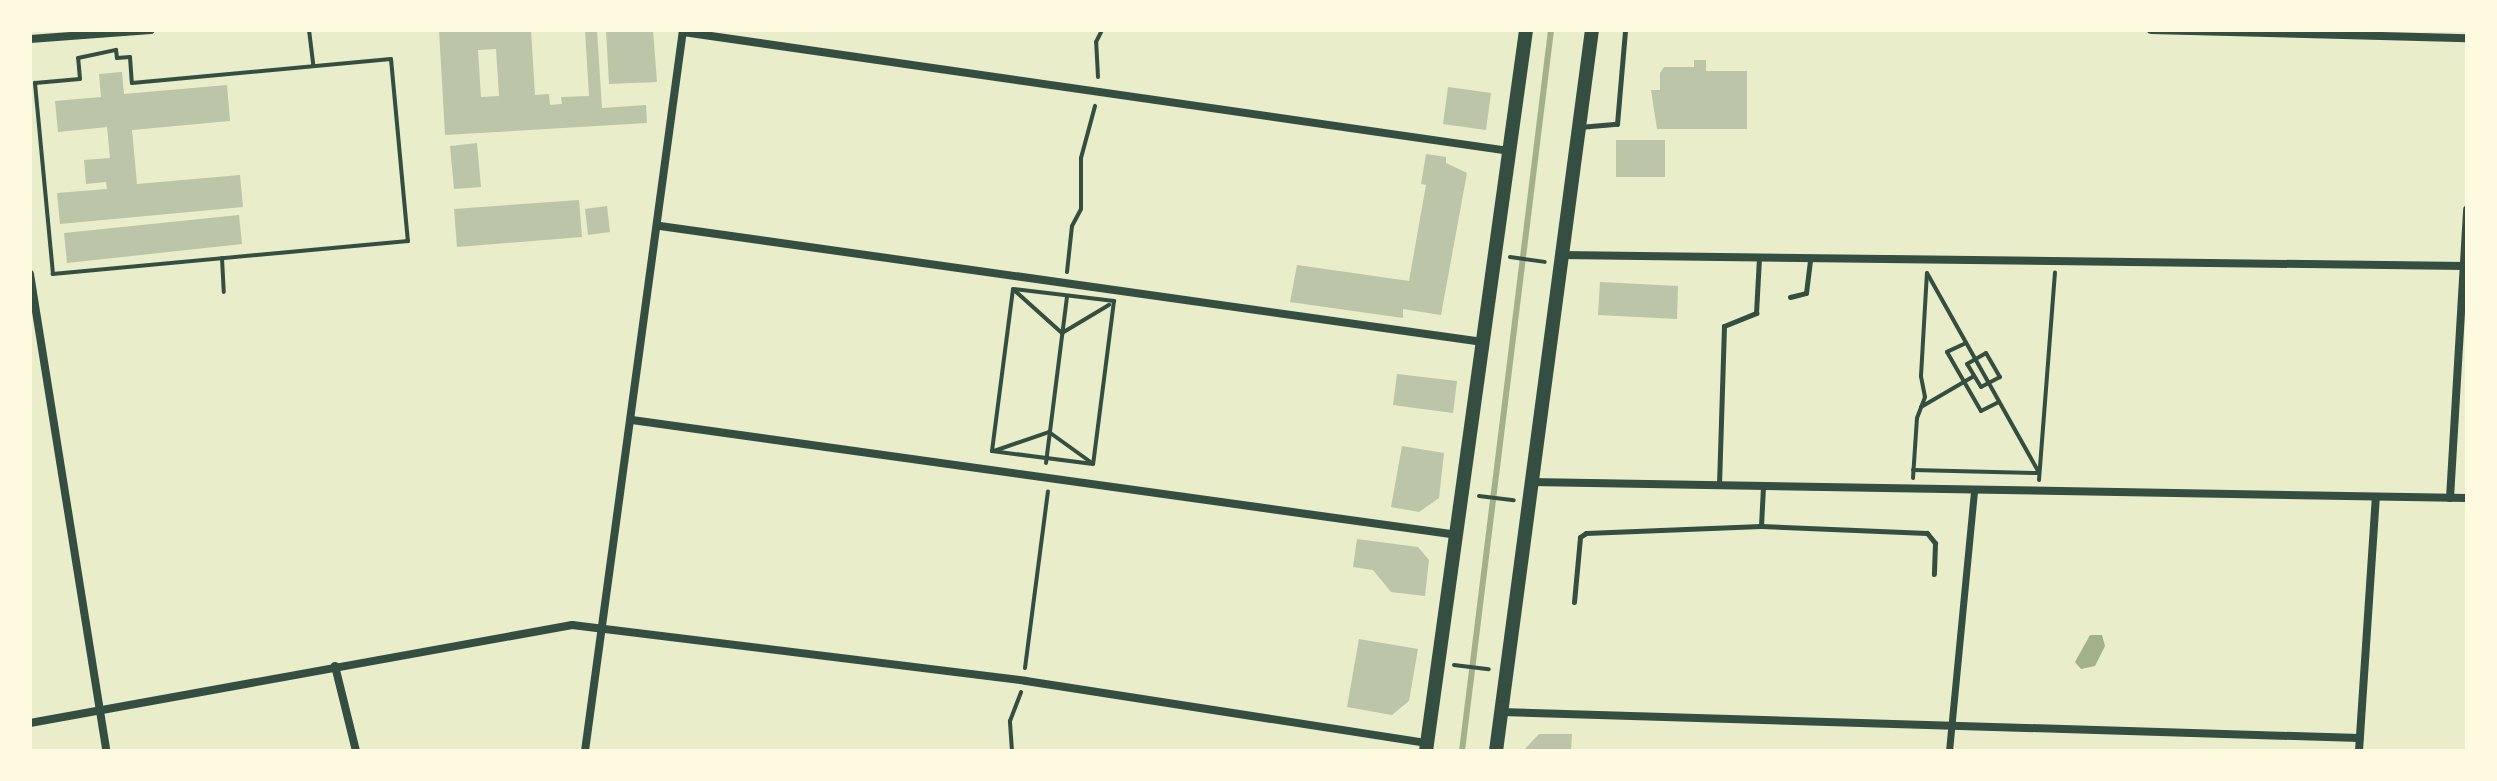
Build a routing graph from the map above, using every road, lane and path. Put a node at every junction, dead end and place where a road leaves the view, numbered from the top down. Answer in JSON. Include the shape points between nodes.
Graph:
{"nodes":[{"id":1,"x":151,"y":30,"type":"edge"},
{"id":2,"x":309,"y":30,"type":"edge"},
{"id":3,"x":1102,"y":30,"type":"edge"},
{"id":4,"x":1526,"y":30,"type":"edge"},
{"id":5,"x":1592,"y":30,"type":"edge"},
{"id":6,"x":1625,"y":30,"type":"edge"},
{"id":7,"x":2151,"y":30,"type":"edge"},
{"id":8,"x":683,"y":31,"type":"edge"},
{"id":9,"x":2467,"y":38,"type":"edge"},
{"id":10,"x":30,"y":39,"type":"edge"},
{"id":11,"x":313,"y":65,"type":"junction"},
{"id":12,"x":1103,"y":93,"type":"junction"},
{"id":13,"x":1578,"y":127,"type":"junction"},
{"id":14,"x":1510,"y":151,"type":"junction"},
{"id":15,"x":2467,"y":210,"type":"edge"},
{"id":16,"x":660,"y":226,"type":"junction"},
{"id":17,"x":2467,"y":240,"type":"edge"},
{"id":18,"x":1759,"y":256,"type":"junction"},
{"id":19,"x":1810,"y":257,"type":"junction"},
{"id":20,"x":1927,"y":257,"type":"junction"},
{"id":21,"x":222,"y":258,"type":"junction"},
{"id":22,"x":1512,"y":258,"type":"dead end"},
{"id":23,"x":2056,"y":258,"type":"junction"},
{"id":24,"x":1554,"y":259,"type":"junction"},
{"id":25,"x":2465,"y":266,"type":"junction"},
{"id":26,"x":1927,"y":272,"type":"junction"},
{"id":27,"x":30,"y":274,"type":"edge"},
{"id":28,"x":1066,"y":283,"type":"junction"},
{"id":29,"x":31,"y":288,"type":"edge"},
{"id":30,"x":1013,"y":289,"type":"junction"},
{"id":31,"x":224,"y":292,"type":"dead end"},
{"id":32,"x":1067,"y":295,"type":"junction"},
{"id":33,"x":1790,"y":297,"type":"dead end"},
{"id":34,"x":1114,"y":301,"type":"junction"},
{"id":35,"x":1062,"y":333,"type":"junction"},
{"id":36,"x":1966,"y":342,"type":"junction"},
{"id":37,"x":1485,"y":343,"type":"junction"},
{"id":38,"x":1975,"y":359,"type":"junction"},
{"id":39,"x":1974,"y":376,"type":"junction"},
{"id":40,"x":1964,"y":382,"type":"junction"},
{"id":41,"x":1988,"y":383,"type":"junction"},
{"id":42,"x":1999,"y":402,"type":"junction"},
{"id":43,"x":1921,"y":407,"type":"junction"},
{"id":44,"x":632,"y":420,"type":"junction"},
{"id":45,"x":1049,"y":432,"type":"junction"},
{"id":46,"x":992,"y":451,"type":"junction"},
{"id":47,"x":1046,"y":458,"type":"junction"},
{"id":48,"x":1093,"y":464,"type":"junction"},
{"id":49,"x":1913,"y":470,"type":"junction"},
{"id":50,"x":2039,"y":473,"type":"junction"},
{"id":51,"x":1046,"y":477,"type":"junction"},
{"id":52,"x":1531,"y":482,"type":"junction"},
{"id":53,"x":1719,"y":485,"type":"junction"},
{"id":54,"x":1763,"y":485,"type":"junction"},
{"id":55,"x":1913,"y":488,"type":"junction"},
{"id":56,"x":1974,"y":489,"type":"junction"},
{"id":57,"x":2038,"y":490,"type":"junction"},
{"id":58,"x":1486,"y":497,"type":"dead end"},
{"id":59,"x":2376,"y":498,"type":"junction"},
{"id":60,"x":2450,"y":498,"type":"junction"},
{"id":61,"x":2467,"y":498,"type":"edge"},
{"id":62,"x":1505,"y":499,"type":"dead end"},
{"id":63,"x":1761,"y":526,"type":"junction"},
{"id":64,"x":1458,"y":535,"type":"junction"},
{"id":65,"x":1934,"y":574,"type":"dead end"},
{"id":66,"x":1574,"y":602,"type":"dead end"},
{"id":67,"x":603,"y":627,"type":"junction"},
{"id":68,"x":335,"y":666,"type":"junction"},
{"id":69,"x":1464,"y":666,"type":"dead end"},
{"id":70,"x":1482,"y":668,"type":"dead end"},
{"id":71,"x":1026,"y":681,"type":"junction"},
{"id":72,"x":100,"y":711,"type":"junction"},
{"id":73,"x":1502,"y":712,"type":"junction"},
{"id":74,"x":30,"y":723,"type":"edge"},
{"id":75,"x":1952,"y":724,"type":"junction"},
{"id":76,"x":2360,"y":738,"type":"junction"},
{"id":77,"x":1427,"y":747,"type":"edge"},
{"id":78,"x":106,"y":751,"type":"edge"},
{"id":79,"x":356,"y":751,"type":"edge"},
{"id":80,"x":585,"y":751,"type":"edge"},
{"id":81,"x":1012,"y":751,"type":"edge"},
{"id":82,"x":1496,"y":751,"type":"edge"},
{"id":83,"x":1949,"y":751,"type":"edge"},
{"id":84,"x":2359,"y":751,"type":"edge"}],
"edges":[{"from":1,"to":10,"type":"street"},
{"from":2,"to":11,"type":"path"},
{"from":3,"to":12,"type":"path","via":[[1095,57]]},
{"from":4,"to":14,"type":"main road"},
{"from":5,"to":13,"type":"main road"},
{"from":6,"to":13,"type":"lane","via":[[1617,124]]},
{"from":7,"to":9,"type":"street"},
{"from":8,"to":12,"type":"street"},
{"from":8,"to":16,"type":"street"},
{"from":11,"to":21,"type":"path","via":[[391,59],[408,241]]},
{"from":11,"to":21,"type":"path","via":[[132,83],[130,57],[117,58],[116,50],[78,58],[80,79],[35,83],[53,274]]},
{"from":12,"to":14,"type":"street"},
{"from":12,"to":28,"type":"path","via":[[1094,102],[1091,136],[1081,158],[1081,209],[1072,226]]},
{"from":13,"to":24,"type":"main road"},
{"from":14,"to":37,"type":"main road"},
{"from":15,"to":17,"type":"street"},
{"from":16,"to":28,"type":"street"},
{"from":16,"to":44,"type":"street"},
{"from":17,"to":25,"type":"street"},
{"from":18,"to":19,"type":"street"},
{"from":18,"to":24,"type":"street"},
{"from":18,"to":53,"type":"lane","via":[[1756,313],[1724,326]]},
{"from":19,"to":20,"type":"street"},
{"from":19,"to":33,"type":"lane","via":[[1806,293]]},
{"from":20,"to":23,"type":"street"},
{"from":20,"to":26,"type":"path"},
{"from":21,"to":31,"type":"path"},
{"from":22,"to":24,"type":"path"},
{"from":23,"to":25,"type":"street"},
{"from":23,"to":50,"type":"path"},
{"from":24,"to":52,"type":"main road"},
{"from":25,"to":60,"type":"street"},
{"from":26,"to":36,"type":"path"},
{"from":26,"to":43,"type":"path"},
{"from":27,"to":29,"type":"street"},
{"from":28,"to":32,"type":"path"},
{"from":28,"to":37,"type":"street"},
{"from":29,"to":72,"type":"street"},
{"from":30,"to":32,"type":"path"},
{"from":30,"to":35,"type":"path"},
{"from":30,"to":46,"type":"path"},
{"from":32,"to":34,"type":"path"},
{"from":32,"to":35,"type":"path"},
{"from":34,"to":35,"type":"path"},
{"from":34,"to":48,"type":"path"},
{"from":35,"to":45,"type":"path"},
{"from":36,"to":38,"type":"path"},
{"from":36,"to":40,"type":"path","via":[[1947,352]]},
{"from":37,"to":64,"type":"main road"},
{"from":38,"to":39,"type":"path","via":[[1967,364]]},
{"from":38,"to":41,"type":"path"},
{"from":38,"to":41,"type":"path","via":[[1986,353],[2000,377]]},
{"from":39,"to":40,"type":"path"},
{"from":39,"to":41,"type":"path","via":[[1981,387]]},
{"from":40,"to":42,"type":"path","via":[[1981,411]]},
{"from":40,"to":43,"type":"path"},
{"from":41,"to":42,"type":"path"},
{"from":42,"to":50,"type":"path"},
{"from":43,"to":49,"type":"path"},
{"from":44,"to":51,"type":"street"},
{"from":44,"to":67,"type":"street"},
{"from":45,"to":46,"type":"path"},
{"from":45,"to":47,"type":"path"},
{"from":45,"to":48,"type":"path"},
{"from":46,"to":47,"type":"path"},
{"from":47,"to":48,"type":"path"},
{"from":47,"to":51,"type":"path"},
{"from":49,"to":50,"type":"path"},
{"from":49,"to":55,"type":"path"},
{"from":50,"to":57,"type":"path"},
{"from":51,"to":64,"type":"street"},
{"from":51,"to":71,"type":"path","via":[[1047,518],[1027,638]]},
{"from":52,"to":53,"type":"street"},
{"from":52,"to":73,"type":"main road"},
{"from":53,"to":54,"type":"street"},
{"from":54,"to":55,"type":"street"},
{"from":54,"to":63,"type":"lane"},
{"from":55,"to":56,"type":"street"},
{"from":56,"to":57,"type":"street"},
{"from":56,"to":75,"type":"street"},
{"from":57,"to":59,"type":"street"},
{"from":58,"to":62,"type":"path"},
{"from":59,"to":60,"type":"street"},
{"from":59,"to":76,"type":"street"},
{"from":60,"to":61,"type":"street"},
{"from":63,"to":65,"type":"lane","via":[[1927,533],[1935,543]]},
{"from":63,"to":66,"type":"lane","via":[[1586,533],[1580,537]]},
{"from":64,"to":77,"type":"main road"},
{"from":67,"to":68,"type":"street","via":[[554,625]]},
{"from":67,"to":71,"type":"street"},
{"from":67,"to":80,"type":"street"},
{"from":68,"to":72,"type":"street"},
{"from":68,"to":79,"type":"street"},
{"from":69,"to":70,"type":"path"},
{"from":71,"to":77,"type":"street"},
{"from":71,"to":81,"type":"path","via":[[1010,721]]},
{"from":72,"to":74,"type":"street"},
{"from":72,"to":78,"type":"street"},
{"from":73,"to":75,"type":"street"},
{"from":73,"to":82,"type":"main road"},
{"from":75,"to":76,"type":"street"},
{"from":75,"to":83,"type":"street"},
{"from":76,"to":84,"type":"street"}]}
